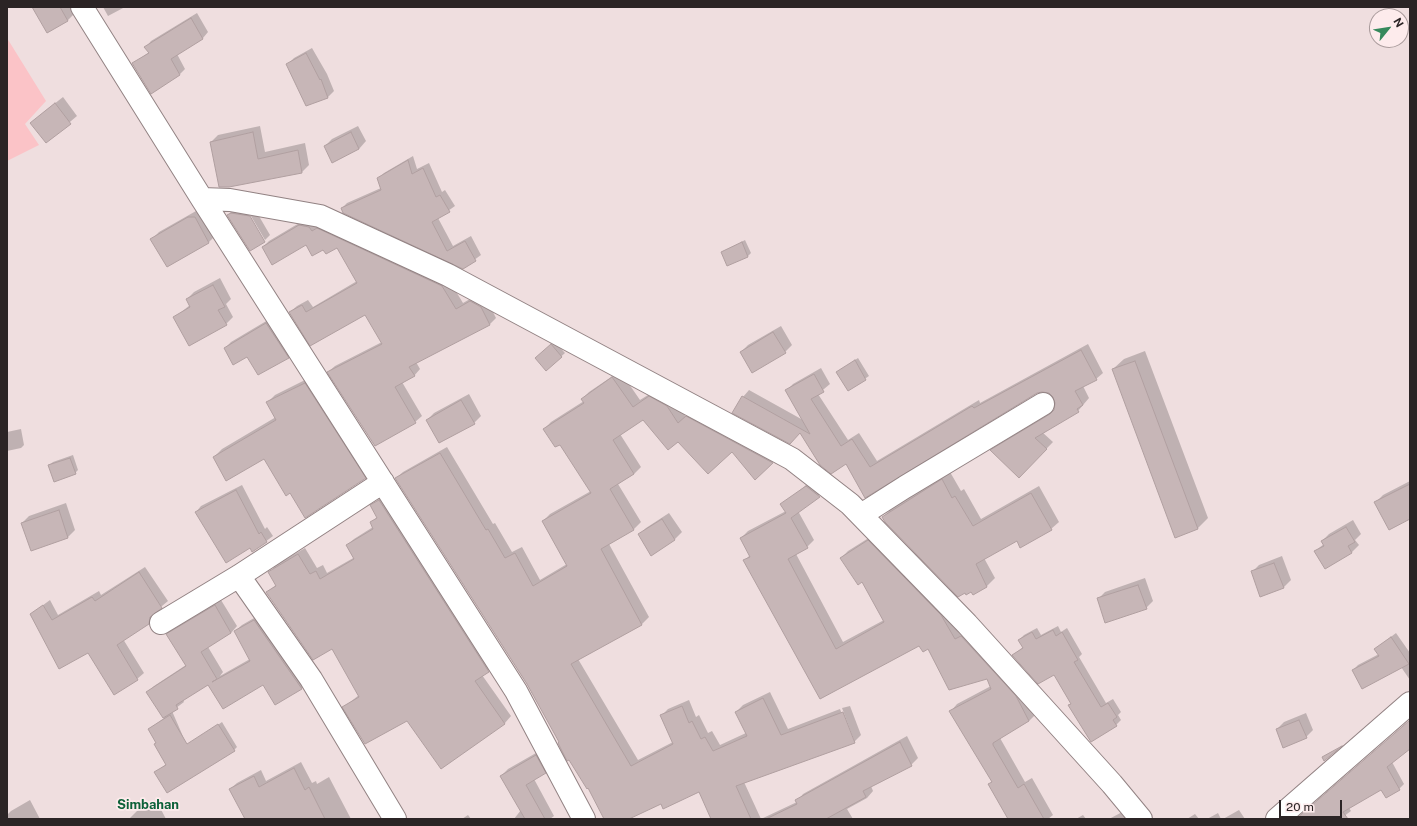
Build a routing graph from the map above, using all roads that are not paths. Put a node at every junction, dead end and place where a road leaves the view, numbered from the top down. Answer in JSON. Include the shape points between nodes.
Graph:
{"nodes":[{"id":1,"x":82,"y":7,"type":"edge"},
{"id":2,"x":202,"y":199,"type":"junction"},
{"id":3,"x":1043,"y":404,"type":"dead end"},
{"id":4,"x":384,"y":482,"type":"junction"},
{"id":5,"x":861,"y":515,"type":"junction"},
{"id":6,"x":239,"y":576,"type":"junction"},
{"id":7,"x":161,"y":623,"type":"dead end"},
{"id":8,"x":1410,"y":703,"type":"edge"},
{"id":9,"x":395,"y":819,"type":"edge"},
{"id":10,"x":584,"y":819,"type":"edge"},
{"id":11,"x":1141,"y":819,"type":"edge"},
{"id":12,"x":1277,"y":819,"type":"edge"}],
"edges":[{"from":1,"to":2,"type":"street"},
{"from":2,"to":4,"type":"street"},
{"from":2,"to":5,"type":"street","via":[[230,200],[320,216],[448,276],[792,459]]},
{"from":3,"to":5,"type":"street"},
{"from":4,"to":6,"type":"street"},
{"from":4,"to":10,"type":"street","via":[[516,690]]},
{"from":5,"to":11,"type":"street","via":[[967,624]]},
{"from":6,"to":7,"type":"street"},
{"from":6,"to":9,"type":"street","via":[[311,679]]},
{"from":8,"to":12,"type":"street"}]}
